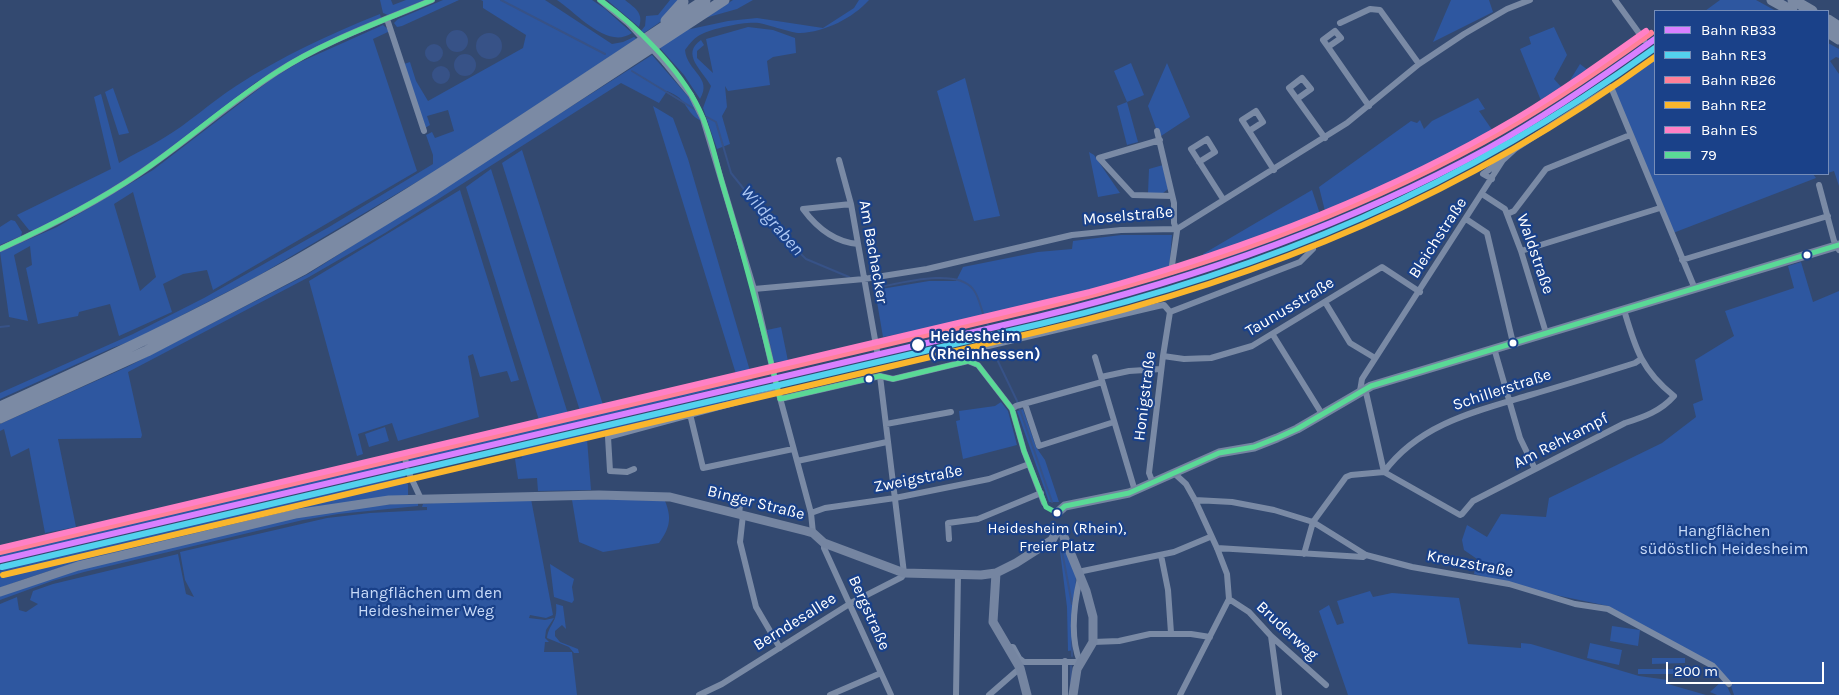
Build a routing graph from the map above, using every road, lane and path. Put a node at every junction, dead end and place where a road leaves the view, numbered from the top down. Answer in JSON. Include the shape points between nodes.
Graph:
{"nodes":[{"id":1,"x":432,"y":0,"type":"edge"},
{"id":2,"x":600,"y":0,"type":"edge"},
{"id":3,"x":705,"y":0,"type":"edge"},
{"id":4,"x":724,"y":0,"type":"edge"},
{"id":5,"x":1530,"y":0,"type":"edge"},
{"id":6,"x":1615,"y":0,"type":"edge"},
{"id":7,"x":1772,"y":0,"type":"edge"},
{"id":8,"x":1793,"y":0,"type":"edge"},
{"id":9,"x":683,"y":2,"type":"dead end"},
{"id":10,"x":1790,"y":10,"type":"edge"},
{"id":11,"x":1810,"y":10,"type":"edge"},
{"id":12,"x":387,"y":19,"type":"junction"},
{"id":13,"x":1340,"y":23,"type":"dead end"},
{"id":14,"x":696,"y":24,"type":"dead end"},
{"id":15,"x":681,"y":28,"type":"junction"},
{"id":16,"x":652,"y":35,"type":"junction"},
{"id":17,"x":1644,"y":40,"type":"dead end"},
{"id":18,"x":1328,"y":47,"type":"dead end"},
{"id":19,"x":1420,"y":64,"type":"junction"},
{"id":20,"x":1297,"y":99,"type":"dead end"},
{"id":21,"x":1369,"y":106,"type":"junction"},
{"id":22,"x":1157,"y":131,"type":"dead end"},
{"id":23,"x":1249,"y":131,"type":"dead end"},
{"id":24,"x":424,"y":132,"type":"dead end"},
{"id":25,"x":1630,"y":135,"type":"junction"},
{"id":26,"x":1325,"y":138,"type":"junction"},
{"id":27,"x":1160,"y":140,"type":"junction"},
{"id":28,"x":839,"y":160,"type":"dead end"},
{"id":29,"x":1503,"y":160,"type":"junction"},
{"id":30,"x":1199,"y":162,"type":"dead end"},
{"id":31,"x":1274,"y":170,"type":"junction"},
{"id":32,"x":1492,"y":179,"type":"junction"},
{"id":33,"x":1819,"y":185,"type":"dead end"},
{"id":34,"x":1482,"y":194,"type":"junction"},
{"id":35,"x":1172,"y":196,"type":"junction"},
{"id":36,"x":1223,"y":199,"type":"junction"},
{"id":37,"x":851,"y":204,"type":"junction"},
{"id":38,"x":1660,"y":208,"type":"junction"},
{"id":39,"x":1507,"y":214,"type":"junction"},
{"id":40,"x":1828,"y":216,"type":"junction"},
{"id":41,"x":1466,"y":219,"type":"junction"},
{"id":42,"x":1177,"y":229,"type":"junction"},
{"id":43,"x":858,"y":244,"type":"junction"},
{"id":44,"x":1838,"y":247,"type":"edge"},
{"id":45,"x":0,"y":249,"type":"edge"},
{"id":46,"x":1313,"y":250,"type":"dead end"},
{"id":47,"x":1521,"y":251,"type":"junction"},
{"id":48,"x":1682,"y":260,"type":"junction"},
{"id":49,"x":1171,"y":272,"type":"dead end"},
{"id":50,"x":864,"y":279,"type":"junction"},
{"id":51,"x":754,"y":289,"type":"junction"},
{"id":52,"x":1694,"y":289,"type":"junction"},
{"id":53,"x":1420,"y":292,"type":"junction"},
{"id":54,"x":1325,"y":302,"type":"junction"},
{"id":55,"x":1624,"y":310,"type":"junction"},
{"id":56,"x":1170,"y":312,"type":"junction"},
{"id":57,"x":1546,"y":333,"type":"junction"},
{"id":58,"x":1273,"y":335,"type":"junction"},
{"id":59,"x":1513,"y":343,"type":"junction"},
{"id":60,"x":1494,"y":348,"type":"junction"},
{"id":61,"x":1163,"y":356,"type":"junction"},
{"id":62,"x":1095,"y":357,"type":"dead end"},
{"id":63,"x":1375,"y":358,"type":"junction"},
{"id":64,"x":1641,"y":359,"type":"junction"},
{"id":65,"x":972,"y":362,"type":"junction"},
{"id":66,"x":1161,"y":369,"type":"junction"},
{"id":67,"x":880,"y":376,"type":"junction"},
{"id":68,"x":1102,"y":379,"type":"junction"},
{"id":69,"x":776,"y":383,"type":"dead end"},
{"id":70,"x":1363,"y":390,"type":"junction"},
{"id":71,"x":778,"y":391,"type":"junction"},
{"id":72,"x":780,"y":399,"type":"junction"},
{"id":73,"x":1510,"y":401,"type":"junction"},
{"id":74,"x":0,"y":406,"type":"edge"},
{"id":75,"x":1018,"y":406,"type":"junction"},
{"id":76,"x":951,"y":412,"type":"dead end"},
{"id":77,"x":690,"y":414,"type":"junction"},
{"id":78,"x":1322,"y":414,"type":"junction"},
{"id":79,"x":0,"y":418,"type":"edge"},
{"id":80,"x":1114,"y":422,"type":"junction"},
{"id":81,"x":886,"y":424,"type":"junction"},
{"id":82,"x":887,"y":442,"type":"junction"},
{"id":83,"x":793,"y":449,"type":"junction"},
{"id":84,"x":797,"y":461,"type":"junction"},
{"id":85,"x":1029,"y":464,"type":"junction"},
{"id":86,"x":634,"y":469,"type":"dead end"},
{"id":87,"x":1535,"y":470,"type":"junction"},
{"id":88,"x":408,"y":471,"type":"dead end"},
{"id":89,"x":1384,"y":472,"type":"junction"},
{"id":90,"x":1176,"y":475,"type":"junction"},
{"id":91,"x":1153,"y":483,"type":"junction"},
{"id":92,"x":1135,"y":491,"type":"junction"},
{"id":93,"x":1040,"y":493,"type":"junction"},
{"id":94,"x":741,"y":498,"type":"dead end"},
{"id":95,"x":895,"y":498,"type":"junction"},
{"id":96,"x":421,"y":499,"type":"junction"},
{"id":97,"x":1195,"y":500,"type":"junction"},
{"id":98,"x":1044,"y":503,"type":"dead end"},
{"id":99,"x":811,"y":513,"type":"junction"},
{"id":100,"x":1056,"y":513,"type":"dead end"},
{"id":101,"x":741,"y":514,"type":"junction"},
{"id":102,"x":1314,"y":522,"type":"junction"},
{"id":103,"x":813,"y":533,"type":"junction"},
{"id":104,"x":1210,"y":537,"type":"junction"},
{"id":105,"x":949,"y":539,"type":"dead end"},
{"id":106,"x":824,"y":543,"type":"junction"},
{"id":107,"x":1217,"y":548,"type":"junction"},
{"id":108,"x":1304,"y":554,"type":"junction"},
{"id":109,"x":1162,"y":555,"type":"junction"},
{"id":110,"x":1366,"y":555,"type":"junction"},
{"id":111,"x":904,"y":573,"type":"junction"},
{"id":112,"x":996,"y":573,"type":"junction"},
{"id":113,"x":958,"y":575,"type":"junction"},
{"id":114,"x":1079,"y":575,"type":"junction"},
{"id":115,"x":0,"y":592,"type":"edge"},
{"id":116,"x":1229,"y":598,"type":"junction"},
{"id":117,"x":851,"y":603,"type":"junction"},
{"id":118,"x":1170,"y":633,"type":"junction"},
{"id":119,"x":1271,"y":636,"type":"junction"},
{"id":120,"x":1210,"y":637,"type":"junction"},
{"id":121,"x":1093,"y":642,"type":"junction"},
{"id":122,"x":1008,"y":647,"type":"junction"},
{"id":123,"x":780,"y":648,"type":"junction"},
{"id":124,"x":1065,"y":661,"type":"junction"},
{"id":125,"x":1080,"y":662,"type":"junction"},
{"id":126,"x":1020,"y":668,"type":"junction"},
{"id":127,"x":881,"y":673,"type":"junction"},
{"id":128,"x":1729,"y":684,"type":"dead end"},
{"id":129,"x":1326,"y":685,"type":"dead end"},
{"id":130,"x":699,"y":695,"type":"edge"},
{"id":131,"x":830,"y":695,"type":"edge"},
{"id":132,"x":891,"y":695,"type":"edge"},
{"id":133,"x":956,"y":695,"type":"edge"},
{"id":134,"x":989,"y":695,"type":"edge"},
{"id":135,"x":1027,"y":695,"type":"edge"},
{"id":136,"x":1065,"y":695,"type":"edge"},
{"id":137,"x":1073,"y":695,"type":"edge"},
{"id":138,"x":1180,"y":695,"type":"edge"},
{"id":139,"x":1279,"y":695,"type":"edge"}],
"edges":[{"from":1,"to":12,"type":"street"},
{"from":2,"to":51,"type":"street","bridge":true,"via":[[629,24],[691,95],[703,119]]},
{"from":3,"to":16,"type":"highway"},
{"from":4,"to":15,"type":"highway"},
{"from":5,"to":19,"type":"street","name":"Moselstraße","via":[[1484,21]]},
{"from":6,"to":17,"type":"street"},
{"from":7,"to":10,"type":"highway"},
{"from":8,"to":11,"type":"highway"},
{"from":9,"to":16,"type":"highway"},
{"from":12,"to":24,"type":"street"},
{"from":12,"to":45,"type":"street","via":[[294,62],[109,193]]},
{"from":13,"to":19,"type":"street","via":[[1377,8]]},
{"from":14,"to":15,"type":"highway"},
{"from":15,"to":79,"type":"highway","via":[[435,189],[304,269],[147,351]]},
{"from":16,"to":74,"type":"highway","via":[[504,133],[298,260],[143,342]]},
{"from":18,"to":21,"type":"street"},
{"from":19,"to":21,"type":"street","name":"Moselstraße"},
{"from":20,"to":26,"type":"street"},
{"from":21,"to":26,"type":"street","name":"Moselstraße"},
{"from":22,"to":27,"type":"street"},
{"from":23,"to":31,"type":"street"},
{"from":25,"to":29,"type":"street","name":"Bleichstraße","via":[[1611,87]]},
{"from":25,"to":38,"type":"street"},
{"from":25,"to":39,"type":"street","via":[[1546,169],[1514,211]]},
{"from":26,"to":31,"type":"street","name":"Moselstraße"},
{"from":27,"to":35,"type":"street"},
{"from":27,"to":35,"type":"street","via":[[1099,158],[1133,195]]},
{"from":28,"to":37,"type":"street","name":"Am Bachacker"},
{"from":29,"to":32,"type":"street","name":"Bleichstraße"},
{"from":29,"to":32,"type":"street","via":[[1483,174]]},
{"from":30,"to":36,"type":"street"},
{"from":31,"to":36,"type":"street","name":"Moselstraße"},
{"from":32,"to":34,"type":"street","name":"Bleichstraße"},
{"from":33,"to":40,"type":"street"},
{"from":34,"to":39,"type":"street","name":"Waldstraße","via":[[1500,204]]},
{"from":34,"to":41,"type":"street","name":"Bleichstraße"},
{"from":35,"to":42,"type":"street"},
{"from":36,"to":42,"type":"street","name":"Moselstraße"},
{"from":37,"to":43,"type":"street","name":"Am Bachacker"},
{"from":37,"to":43,"type":"street","via":[[804,209],[828,234],[848,244]]},
{"from":38,"to":47,"type":"street"},
{"from":38,"to":48,"type":"street"},
{"from":39,"to":47,"type":"street","name":"Waldstraße"},
{"from":40,"to":44,"type":"street"},
{"from":40,"to":48,"type":"street"},
{"from":41,"to":53,"type":"street","name":"Bleichstraße"},
{"from":41,"to":59,"type":"street","via":[[1488,233]]},
{"from":42,"to":49,"type":"street"},
{"from":42,"to":50,"type":"street","name":"Moselstraße","via":[[1072,235],[927,269]]},
{"from":43,"to":50,"type":"street","name":"Am Bachacker"},
{"from":44,"to":52,"type":"main road"},
{"from":46,"to":56,"type":"street","via":[[1300,262]]},
{"from":47,"to":57,"type":"street","name":"Waldstraße"},
{"from":48,"to":52,"type":"street"},
{"from":50,"to":51,"type":"street","name":"Moselstraße"},
{"from":50,"to":51,"type":"street","name":"Am Bachacker","via":[[876,348],[773,372]]},
{"from":52,"to":55,"type":"main road"},
{"from":53,"to":54,"type":"street","name":"Taunusstraße","via":[[1382,267]]},
{"from":53,"to":63,"type":"street","name":"Bleichstraße"},
{"from":54,"to":58,"type":"street","name":"Taunusstraße"},
{"from":54,"to":63,"type":"street","via":[[1350,343]]},
{"from":55,"to":57,"type":"main road"},
{"from":55,"to":64,"type":"street"},
{"from":56,"to":61,"type":"street","name":"Honigstraße"},
{"from":56,"to":65,"type":"street","via":[[1164,305],[1158,306],[984,347],[978,349]]},
{"from":57,"to":59,"type":"main road"},
{"from":58,"to":61,"type":"street","name":"Taunusstraße","via":[[1223,356],[1198,359]]},
{"from":58,"to":78,"type":"street"},
{"from":59,"to":60,"type":"main road"},
{"from":60,"to":70,"type":"main road"},
{"from":60,"to":73,"type":"street"},
{"from":61,"to":66,"type":"street","name":"Honigstraße"},
{"from":62,"to":68,"type":"street"},
{"from":63,"to":70,"type":"street","name":"Bleichstraße","via":[[1362,379]]},
{"from":64,"to":73,"type":"street","name":"Schillerstraße"},
{"from":64,"to":87,"type":"street","name":"Am Rehkampf","via":[[1674,396],[1666,406]]},
{"from":65,"to":67,"type":"street","via":[[894,380]]},
{"from":65,"to":75,"type":"street"},
{"from":66,"to":68,"type":"street","via":[[1136,370]]},
{"from":66,"to":91,"type":"street","name":"Honigstraße","via":[[1149,473]]},
{"from":67,"to":72,"type":"street"},
{"from":67,"to":81,"type":"street"},
{"from":68,"to":75,"type":"street"},
{"from":68,"to":80,"type":"street"},
{"from":69,"to":71,"type":"street"},
{"from":70,"to":78,"type":"main road"},
{"from":70,"to":89,"type":"street"},
{"from":71,"to":72,"type":"street"},
{"from":71,"to":77,"type":"street"},
{"from":72,"to":83,"type":"street"},
{"from":73,"to":87,"type":"street","via":[[1520,438]]},
{"from":73,"to":89,"type":"street","name":"Schillerstraße","via":[[1463,416],[1429,432],[1395,457]]},
{"from":75,"to":80,"type":"street","via":[[1039,446]]},
{"from":75,"to":85,"type":"street"},
{"from":76,"to":81,"type":"street"},
{"from":77,"to":83,"type":"street","via":[[703,468]]},
{"from":77,"to":86,"type":"street","via":[[608,436],[610,472]]},
{"from":78,"to":90,"type":"main road","via":[[1277,438],[1219,453]]},
{"from":80,"to":92,"type":"street"},
{"from":81,"to":82,"type":"street"},
{"from":82,"to":84,"type":"street"},
{"from":82,"to":95,"type":"street"},
{"from":83,"to":84,"type":"street"},
{"from":84,"to":99,"type":"street"},
{"from":85,"to":93,"type":"street"},
{"from":85,"to":95,"type":"street","name":"Zweigstraße","via":[[989,479]]},
{"from":87,"to":89,"type":"street","name":"Am Rehkampf","via":[[1473,501],[1460,515]]},
{"from":88,"to":96,"type":"street"},
{"from":89,"to":102,"type":"street","via":[[1348,475]]},
{"from":90,"to":91,"type":"main road"},
{"from":90,"to":97,"type":"street","via":[[1186,484]]},
{"from":91,"to":92,"type":"main road"},
{"from":92,"to":100,"type":"main road","via":[[1064,506]]},
{"from":93,"to":98,"type":"street"},
{"from":93,"to":105,"type":"street","via":[[978,519],[948,522]]},
{"from":94,"to":101,"type":"street"},
{"from":95,"to":99,"type":"street","name":"Zweigstraße"},
{"from":95,"to":111,"type":"street"},
{"from":96,"to":101,"type":"main road","name":"Binger Straße","via":[[599,495],[670,497]]},
{"from":96,"to":115,"type":"main road","name":"Binger Straße","via":[[361,503],[295,514],[78,566]]},
{"from":97,"to":102,"type":"street","name":"Kreuzstraße","via":[[1253,505]]},
{"from":97,"to":104,"type":"street"},
{"from":99,"to":103,"type":"street"},
{"from":101,"to":103,"type":"main road","name":"Binger Straße"},
{"from":101,"to":123,"type":"street","via":[[740,542],[756,608]]},
{"from":102,"to":108,"type":"street"},
{"from":102,"to":110,"type":"street","name":"Kreuzstraße"},
{"from":103,"to":106,"type":"main road","name":"Binger Straße"},
{"from":104,"to":107,"type":"street"},
{"from":104,"to":109,"type":"street","via":[[1197,545]]},
{"from":106,"to":111,"type":"main road","name":"Binger Straße"},
{"from":106,"to":117,"type":"street","name":"Bergstraße"},
{"from":107,"to":108,"type":"street"},
{"from":107,"to":116,"type":"street","via":[[1227,574]]},
{"from":108,"to":110,"type":"street"},
{"from":109,"to":114,"type":"street"},
{"from":109,"to":118,"type":"street"},
{"from":110,"to":128,"type":"street","name":"Kreuzstraße","via":[[1412,567],[1509,584],[1574,604],[1608,608],[1712,666]]},
{"from":111,"to":113,"type":"main road","name":"Binger Straße"},
{"from":111,"to":117,"type":"street","name":"Berndesallee"},
{"from":112,"to":113,"type":"main road","name":"Binger Straße"},
{"from":112,"to":114,"type":"main road","name":"Binger Straße","via":[[1060,535]]},
{"from":112,"to":122,"type":"main road","via":[[992,616]]},
{"from":113,"to":133,"type":"street"},
{"from":114,"to":121,"type":"main road","via":[[1093,617]]},
{"from":114,"to":125,"type":"street","via":[[1076,650]]},
{"from":116,"to":119,"type":"street","name":"Bruderweg","via":[[1249,612]]},
{"from":116,"to":120,"type":"street"},
{"from":117,"to":123,"type":"street","name":"Berndesallee"},
{"from":117,"to":127,"type":"street","name":"Bergstraße"},
{"from":118,"to":120,"type":"street"},
{"from":118,"to":121,"type":"street"},
{"from":119,"to":129,"type":"street","name":"Bruderweg"},
{"from":119,"to":139,"type":"street"},
{"from":120,"to":138,"type":"street"},
{"from":121,"to":125,"type":"main road"},
{"from":122,"to":124,"type":"street","via":[[1013,647],[1024,662]]},
{"from":122,"to":126,"type":"main road"},
{"from":123,"to":130,"type":"street","name":"Berndesallee"},
{"from":124,"to":125,"type":"street"},
{"from":124,"to":136,"type":"street"},
{"from":125,"to":137,"type":"main road"},
{"from":126,"to":134,"type":"street"},
{"from":126,"to":135,"type":"main road"},
{"from":127,"to":131,"type":"street"},
{"from":127,"to":132,"type":"street","name":"Bergstraße"}]}
